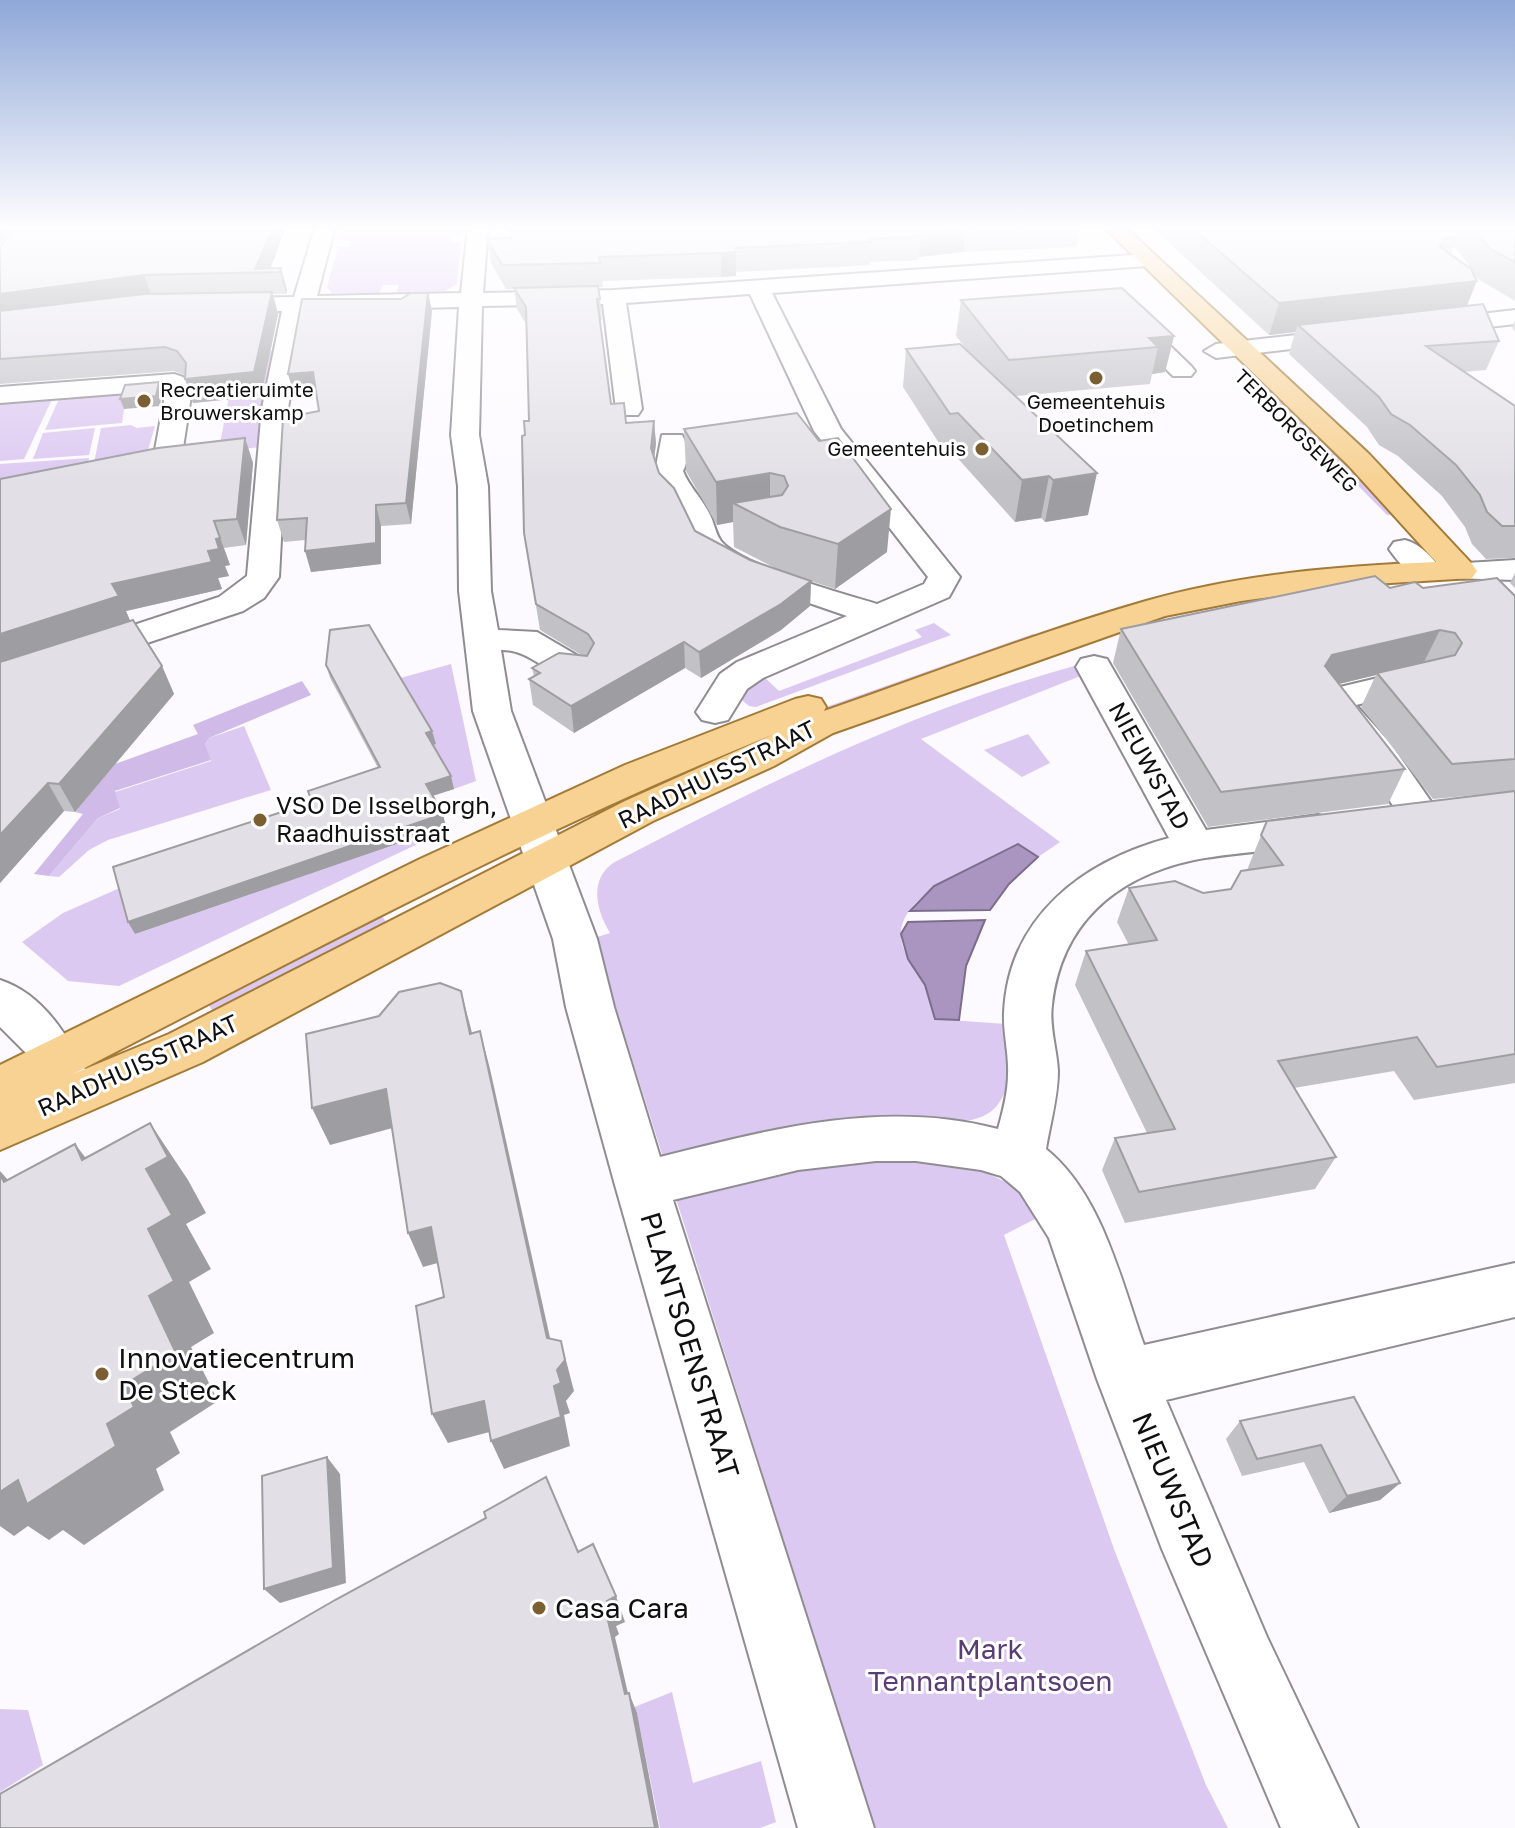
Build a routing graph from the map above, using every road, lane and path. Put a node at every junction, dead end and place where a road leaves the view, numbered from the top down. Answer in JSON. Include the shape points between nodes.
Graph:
{"nodes":[{"id":1,"x":293,"y":312,"type":"edge"},
{"id":2,"x":472,"y":312,"type":"edge"},
{"id":3,"x":616,"y":312,"type":"edge"},
{"id":4,"x":770,"y":312,"type":"edge"},
{"id":5,"x":1122,"y":312,"type":"edge"},
{"id":6,"x":1196,"y":312,"type":"edge"},
{"id":7,"x":1500,"y":315,"type":"edge"},
{"id":8,"x":1413,"y":329,"type":"edge"},
{"id":9,"x":1367,"y":334,"type":"edge"},
{"id":10,"x":1239,"y":349,"type":"junction"},
{"id":11,"x":1182,"y":371,"type":"dead end"},
{"id":12,"x":0,"y":395,"type":"edge"},
{"id":13,"x":629,"y":409,"type":"dead end"},
{"id":14,"x":672,"y":441,"type":"dead end"},
{"id":15,"x":272,"y":450,"type":"junction"},
{"id":16,"x":242,"y":453,"type":"edge"},
{"id":17,"x":197,"y":458,"type":"edge"},
{"id":18,"x":167,"y":461,"type":"junction"},
{"id":19,"x":88,"y":475,"type":"edge"},
{"id":20,"x":744,"y":532,"type":"edge"},
{"id":21,"x":706,"y":539,"type":"junction"},
{"id":22,"x":1435,"y":562,"type":"junction"},
{"id":23,"x":1515,"y":570,"type":"edge"},
{"id":24,"x":1492,"y":603,"type":"edge"},
{"id":25,"x":879,"y":615,"type":"junction"},
{"id":26,"x":480,"y":641,"type":"junction"},
{"id":27,"x":1094,"y":667,"type":"dead end"},
{"id":28,"x":577,"y":671,"type":"edge"},
{"id":29,"x":1424,"y":678,"type":"edge"},
{"id":30,"x":0,"y":681,"type":"edge"},
{"id":31,"x":715,"y":712,"type":"dead end"},
{"id":32,"x":1194,"y":846,"type":"junction"},
{"id":33,"x":544,"y":856,"type":"junction"},
{"id":34,"x":0,"y":998,"type":"edge"},
{"id":35,"x":58,"y":1065,"type":"junction"},
{"id":36,"x":0,"y":1088,"type":"edge"},
{"id":37,"x":0,"y":1128,"type":"edge"},
{"id":38,"x":1019,"y":1159,"type":"junction"},
{"id":39,"x":642,"y":1185,"type":"junction"},
{"id":40,"x":1515,"y":1290,"type":"edge"},
{"id":41,"x":1127,"y":1379,"type":"junction"},
{"id":42,"x":836,"y":1828,"type":"edge"},
{"id":43,"x":1320,"y":1828,"type":"edge"}],
"edges":[{"from":1,"to":15,"type":"street","via":[[272,413]]},
{"from":2,"to":26,"type":"street","name":"PLANTSOENSTRAAT","via":[[466,470],[473,486]]},
{"from":3,"to":13,"type":"street"},
{"from":4,"to":25,"type":"street","via":[[839,449],[944,577],[937,590]]},
{"from":5,"to":11,"type":"street"},
{"from":6,"to":10,"type":"main road","name":"TERBORGSEWEG"},
{"from":7,"to":8,"type":"street"},
{"from":9,"to":10,"type":"street"},
{"from":10,"to":22,"type":"main road","name":"TERBORGSEWEG","via":[[1376,513]]},
{"from":10,"to":22,"type":"main road","name":"TERBORGSEWEG","via":[[1359,460]]},
{"from":12,"to":18,"type":"street","via":[[174,382],[179,389]]},
{"from":14,"to":21,"type":"street","via":[[669,471],[678,496],[690,503]]},
{"from":15,"to":16,"type":"street"},
{"from":15,"to":30,"type":"street","via":[[263,577],[252,591],[231,604]]},
{"from":17,"to":18,"type":"street"},
{"from":18,"to":19,"type":"street"},
{"from":20,"to":21,"type":"street"},
{"from":21,"to":25,"type":"street","via":[[711,549],[739,564]]},
{"from":22,"to":23,"type":"street"},
{"from":22,"to":24,"type":"street"},
{"from":22,"to":33,"type":"main road","name":"RAADHUISSTRAAT","via":[[1204,577],[1047,622],[734,733]]},
{"from":25,"to":31,"type":"street","via":[[750,670],[733,682]]},
{"from":26,"to":28,"type":"street","via":[[525,639]]},
{"from":26,"to":33,"type":"street","name":"PLANTSOENSTRAAT","via":[[492,711]]},
{"from":27,"to":32,"type":"street","name":"NIEUWSTAD"},
{"from":29,"to":32,"type":"street","via":[[1332,700],[1437,815]]},
{"from":32,"to":38,"type":"street","name":"NIEUWSTAD","via":[[1152,856],[1100,880],[1068,906],[1047,937],[1033,972],[1027,1010],[1033,1076]]},
{"from":33,"to":35,"type":"main road","name":"RAADHUISSTRAAT","via":[[186,1048]]},
{"from":33,"to":39,"type":"street","name":"PLANTSOENSTRAAT","via":[[575,939]]},
{"from":34,"to":35,"type":"street"},
{"from":35,"to":36,"type":"main road","name":"RAADHUISSTRAAT"},
{"from":35,"to":37,"type":"main road","name":"RAADHUISSTRAAT"},
{"from":38,"to":39,"type":"street","via":[[942,1141],[837,1139]]},
{"from":38,"to":41,"type":"street","name":"NIEUWSTAD","via":[[1053,1191],[1071,1226]]},
{"from":39,"to":42,"type":"street","name":"PLANTSOENSTRAAT"},
{"from":40,"to":41,"type":"street"},
{"from":41,"to":43,"type":"street","name":"NIEUWSTAD"}]}
